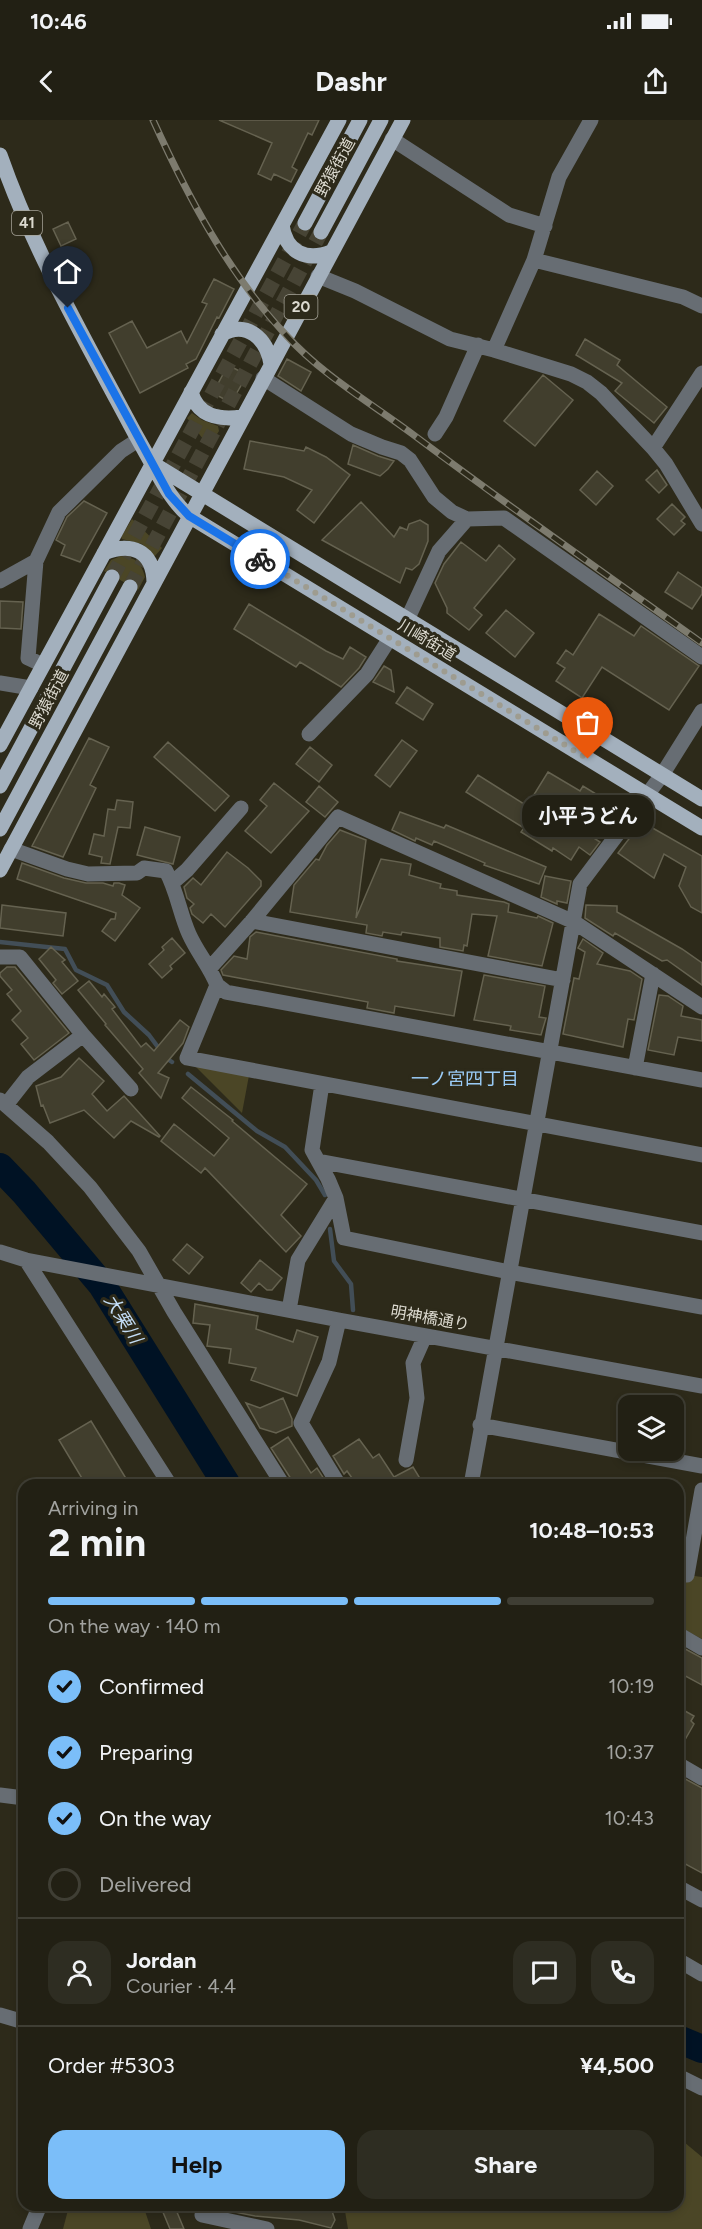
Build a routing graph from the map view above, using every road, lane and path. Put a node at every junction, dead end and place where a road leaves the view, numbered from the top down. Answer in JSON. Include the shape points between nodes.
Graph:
{"nodes":[{"id":1,"x":339,"y":120,"type":"edge"},
{"id":2,"x":360,"y":120,"type":"edge"},
{"id":3,"x":381,"y":120,"type":"edge"},
{"id":4,"x":403,"y":120,"type":"edge"},
{"id":5,"x":591,"y":120,"type":"edge"},
{"id":6,"x":393,"y":139,"type":"junction"},
{"id":7,"x":0,"y":155,"type":"edge"},
{"id":8,"x":305,"y":223,"type":"tunnel mouth"},
{"id":9,"x":282,"y":225,"type":"junction"},
{"id":10,"x":545,"y":226,"type":"junction"},
{"id":11,"x":321,"y":232,"type":"tunnel mouth"},
{"id":12,"x":331,"y":252,"type":"junction"},
{"id":13,"x":534,"y":260,"type":"junction"},
{"id":14,"x":318,"y":276,"type":"junction"},
{"id":15,"x":702,"y":306,"type":"edge"},
{"id":16,"x":222,"y":334,"type":"junction"},
{"id":17,"x":478,"y":345,"type":"junction"},
{"id":18,"x":494,"y":350,"type":"junction"},
{"id":19,"x":271,"y":363,"type":"junction"},
{"id":20,"x":702,"y":374,"type":"edge"},
{"id":21,"x":263,"y":378,"type":"junction"},
{"id":22,"x":191,"y":392,"type":"junction"},
{"id":23,"x":242,"y":417,"type":"junction"},
{"id":24,"x":435,"y":434,"type":"dead end"},
{"id":25,"x":138,"y":440,"type":"junction"},
{"id":26,"x":653,"y":448,"type":"junction"},
{"id":27,"x":152,"y":463,"type":"junction"},
{"id":28,"x":201,"y":494,"type":"junction"},
{"id":29,"x":189,"y":516,"type":"junction"},
{"id":30,"x":467,"y":519,"type":"junction"},
{"id":31,"x":702,"y":524,"type":"edge"},
{"id":32,"x":104,"y":553,"type":"junction"},
{"id":33,"x":36,"y":561,"type":"junction"},
{"id":34,"x":112,"y":577,"type":"tunnel mouth"},
{"id":35,"x":0,"y":581,"type":"edge"},
{"id":36,"x":154,"y":582,"type":"junction"},
{"id":37,"x":130,"y":587,"type":"tunnel mouth"},
{"id":38,"x":407,"y":620,"type":"junction"},
{"id":39,"x":390,"y":638,"type":"junction"},
{"id":40,"x":702,"y":657,"type":"edge"},
{"id":41,"x":43,"y":665,"type":"junction"},
{"id":42,"x":0,"y":683,"type":"edge"},
{"id":43,"x":31,"y":688,"type":"junction"},
{"id":44,"x":702,"y":711,"type":"edge"},
{"id":45,"x":309,"y":734,"type":"dead end"},
{"id":46,"x":0,"y":745,"type":"edge"},
{"id":47,"x":662,"y":775,"type":"junction"},
{"id":48,"x":0,"y":786,"type":"edge"},
{"id":49,"x":648,"y":795,"type":"junction"},
{"id":50,"x":702,"y":800,"type":"edge"},
{"id":51,"x":241,"y":808,"type":"dead end"},
{"id":52,"x":702,"y":828,"type":"edge"},
{"id":53,"x":0,"y":829,"type":"edge"},
{"id":54,"x":11,"y":849,"type":"junction"},
{"id":55,"x":0,"y":870,"type":"edge"},
{"id":56,"x":172,"y":883,"type":"junction"},
{"id":57,"x":252,"y":921,"type":"junction"},
{"id":58,"x":574,"y":922,"type":"junction"},
{"id":59,"x":0,"y":957,"type":"edge"},
{"id":60,"x":210,"y":968,"type":"junction"},
{"id":61,"x":653,"y":974,"type":"junction"},
{"id":62,"x":563,"y":980,"type":"junction"},
{"id":63,"x":218,"y":985,"type":"junction"},
{"id":64,"x":702,"y":1007,"type":"edge"},
{"id":65,"x":83,"y":1035,"type":"junction"},
{"id":66,"x":549,"y":1051,"type":"junction"},
{"id":67,"x":635,"y":1068,"type":"junction"},
{"id":68,"x":702,"y":1080,"type":"edge"},
{"id":69,"x":322,"y":1084,"type":"junction"},
{"id":70,"x":131,"y":1089,"type":"dead end"},
{"id":71,"x":3,"y":1103,"type":"edge"},
{"id":72,"x":536,"y":1124,"type":"junction"},
{"id":73,"x":702,"y":1155,"type":"edge"},
{"id":74,"x":318,"y":1161,"type":"junction"},
{"id":75,"x":336,"y":1198,"type":"junction"},
{"id":76,"x":522,"y":1199,"type":"junction"},
{"id":77,"x":702,"y":1233,"type":"edge"},
{"id":78,"x":0,"y":1252,"type":"edge"},
{"id":79,"x":28,"y":1260,"type":"junction"},
{"id":80,"x":508,"y":1272,"type":"junction"},
{"id":81,"x":156,"y":1284,"type":"junction"},
{"id":82,"x":702,"y":1307,"type":"edge"},
{"id":83,"x":289,"y":1310,"type":"junction"},
{"id":84,"x":339,"y":1320,"type":"junction"},
{"id":85,"x":425,"y":1335,"type":"junction"},
{"id":86,"x":495,"y":1348,"type":"junction"},
{"id":87,"x":702,"y":1386,"type":"edge"},
{"id":88,"x":480,"y":1425,"type":"junction"},
{"id":89,"x":406,"y":1460,"type":"dead end"},
{"id":90,"x":702,"y":1466,"type":"edge"},
{"id":91,"x":166,"y":1479,"type":"edge"},
{"id":92,"x":279,"y":1479,"type":"edge"},
{"id":93,"x":335,"y":1479,"type":"edge"},
{"id":94,"x":472,"y":1479,"type":"edge"},
{"id":95,"x":702,"y":1491,"type":"edge"},
{"id":96,"x":691,"y":1542,"type":"edge"},
{"id":97,"x":687,"y":1575,"type":"dead end"},
{"id":98,"x":684,"y":1638,"type":"edge"},
{"id":99,"x":702,"y":1648,"type":"edge"},
{"id":100,"x":684,"y":1767,"type":"edge"},
{"id":101,"x":702,"y":1777,"type":"edge"},
{"id":102,"x":0,"y":1796,"type":"edge"},
{"id":103,"x":18,"y":1798,"type":"edge"},
{"id":104,"x":684,"y":1890,"type":"edge"},
{"id":105,"x":702,"y":1900,"type":"edge"},
{"id":106,"x":684,"y":1963,"type":"edge"},
{"id":107,"x":702,"y":1974,"type":"edge"},
{"id":108,"x":0,"y":2016,"type":"edge"},
{"id":109,"x":18,"y":2020,"type":"edge"},
{"id":110,"x":684,"y":2079,"type":"edge"},
{"id":111,"x":702,"y":2088,"type":"edge"},
{"id":112,"x":38,"y":2211,"type":"edge"},
{"id":113,"x":202,"y":2216,"type":"edge"},
{"id":114,"x":30,"y":2229,"type":"edge"},
{"id":115,"x":267,"y":2229,"type":"edge"}],
"edges":[{"from":1,"to":9,"type":"main road"},
{"from":2,"to":8,"type":"main road","name":"野猿街道"},
{"from":3,"to":11,"type":"main road","name":"野猿街道"},
{"from":4,"to":6,"type":"main road","number":"20"},
{"from":5,"to":10,"type":"street","via":[[559,177]]},
{"from":6,"to":10,"type":"street","via":[[509,215]]},
{"from":6,"to":12,"type":"main road","number":"20"},
{"from":7,"to":25,"type":"main road","name":"川崎街道","number":"41","via":[[46,266]]},
{"from":9,"to":12,"type":"main road","via":[[286,239],[302,255],[312,257]]},
{"from":9,"to":16,"type":"main road"},
{"from":10,"to":13,"type":"street"},
{"from":12,"to":14,"type":"main road","number":"20"},
{"from":13,"to":15,"type":"street","via":[[683,297]]},
{"from":13,"to":18,"type":"street"},
{"from":14,"to":17,"type":"street","via":[[450,339]]},
{"from":14,"to":19,"type":"main road","number":"20"},
{"from":16,"to":19,"type":"main road","via":[[235,329],[252,332],[266,346]]},
{"from":16,"to":22,"type":"main road"},
{"from":17,"to":18,"type":"street"},
{"from":17,"to":24,"type":"street"},
{"from":18,"to":26,"type":"street","via":[[587,382]]},
{"from":19,"to":21,"type":"main road","number":"20"},
{"from":20,"to":26,"type":"street"},
{"from":21,"to":23,"type":"main road","number":"20"},
{"from":21,"to":30,"type":"street","via":[[351,434],[401,453],[435,497]]},
{"from":22,"to":23,"type":"main road","via":[[198,407],[210,416]]},
{"from":22,"to":27,"type":"main road"},
{"from":23,"to":28,"type":"main road","number":"20"},
{"from":25,"to":27,"type":"main road","name":"川崎街道","number":"41"},
{"from":25,"to":33,"type":"street","via":[[121,451],[59,512]]},
{"from":26,"to":31,"type":"street"},
{"from":27,"to":28,"type":"main road","name":"川崎街道"},
{"from":27,"to":29,"type":"main road","name":"川崎街道","via":[[169,494]]},
{"from":27,"to":32,"type":"main road"},
{"from":28,"to":29,"type":"main road","number":"20"},
{"from":28,"to":38,"type":"main road","name":"川崎街道"},
{"from":29,"to":36,"type":"main road","number":"20"},
{"from":29,"to":39,"type":"main road","name":"川崎街道"},
{"from":30,"to":38,"type":"street","via":[[439,551]]},
{"from":30,"to":40,"type":"street","via":[[504,518]]},
{"from":32,"to":36,"type":"main road","via":[[122,548],[138,551],[151,564]]},
{"from":32,"to":41,"type":"main road"},
{"from":33,"to":35,"type":"street"},
{"from":33,"to":41,"type":"street","via":[[28,658]]},
{"from":34,"to":48,"type":"main road","name":"野猿街道"},
{"from":36,"to":54,"type":"main road","number":"20"},
{"from":37,"to":53,"type":"main road","name":"野猿街道"},
{"from":38,"to":47,"type":"main road","name":"川崎街道"},
{"from":39,"to":45,"type":"street","via":[[367,674]]},
{"from":39,"to":49,"type":"main road","name":"川崎街道"},
{"from":41,"to":43,"type":"main road"},
{"from":42,"to":43,"type":"street"},
{"from":43,"to":46,"type":"main road"},
{"from":44,"to":47,"type":"street"},
{"from":47,"to":49,"type":"street"},
{"from":47,"to":50,"type":"main road","name":"川崎街道"},
{"from":49,"to":52,"type":"main road","name":"川崎街道"},
{"from":49,"to":58,"type":"street","via":[[580,884]]},
{"from":51,"to":56,"type":"street"},
{"from":54,"to":55,"type":"main road","number":"20"},
{"from":54,"to":56,"type":"street","via":[[88,874],[137,873],[144,868],[166,871]]},
{"from":56,"to":60,"type":"street","via":[[189,935]]},
{"from":57,"to":58,"type":"street","via":[[338,817]]},
{"from":57,"to":60,"type":"street"},
{"from":57,"to":62,"type":"street"},
{"from":58,"to":61,"type":"street"},
{"from":58,"to":62,"type":"street"},
{"from":59,"to":65,"type":"street","via":[[20,957]]},
{"from":60,"to":63,"type":"street"},
{"from":61,"to":64,"type":"street"},
{"from":61,"to":67,"type":"street"},
{"from":62,"to":66,"type":"street"},
{"from":63,"to":66,"type":"street","via":[[226,992]]},
{"from":63,"to":69,"type":"street","via":[[187,1058]]},
{"from":65,"to":70,"type":"street"},
{"from":65,"to":71,"type":"street","via":[[28,1077]]},
{"from":66,"to":67,"type":"street"},
{"from":66,"to":72,"type":"street"},
{"from":67,"to":68,"type":"street"},
{"from":69,"to":72,"type":"street"},
{"from":69,"to":74,"type":"street","via":[[312,1150]]},
{"from":71,"to":81,"type":"street","via":[[48,1142],[90,1187],[139,1251]]},
{"from":72,"to":73,"type":"street"},
{"from":72,"to":76,"type":"street"},
{"from":74,"to":75,"type":"street"},
{"from":74,"to":76,"type":"street"},
{"from":75,"to":80,"type":"street","via":[[344,1238]]},
{"from":75,"to":83,"type":"street","via":[[298,1260]]},
{"from":76,"to":77,"type":"street"},
{"from":76,"to":80,"type":"street"},
{"from":78,"to":79,"type":"street","name":"明神橋通り"},
{"from":79,"to":81,"type":"street","name":"明神橋通り"},
{"from":79,"to":91,"type":"street"},
{"from":80,"to":82,"type":"street"},
{"from":80,"to":86,"type":"street"},
{"from":81,"to":83,"type":"street","name":"明神橋通り"},
{"from":81,"to":92,"type":"street"},
{"from":83,"to":84,"type":"street","name":"明神橋通り"},
{"from":84,"to":85,"type":"street","name":"明神橋通り"},
{"from":84,"to":93,"type":"street","via":[[329,1362],[301,1423]]},
{"from":85,"to":86,"type":"street","name":"明神橋通り"},
{"from":85,"to":89,"type":"street","via":[[413,1363],[417,1398]]},
{"from":86,"to":87,"type":"street","name":"明神橋通り"},
{"from":86,"to":88,"type":"street"},
{"from":88,"to":90,"type":"street"},
{"from":88,"to":94,"type":"street"},
{"from":95,"to":96,"type":"street"},
{"from":96,"to":97,"type":"street"},
{"from":98,"to":99,"type":"street"},
{"from":100,"to":101,"type":"street"},
{"from":102,"to":103,"type":"street"},
{"from":104,"to":105,"type":"street"},
{"from":106,"to":107,"type":"street"},
{"from":108,"to":109,"type":"street"},
{"from":110,"to":111,"type":"street"},
{"from":112,"to":114,"type":"street"},
{"from":113,"to":115,"type":"street"}]}
